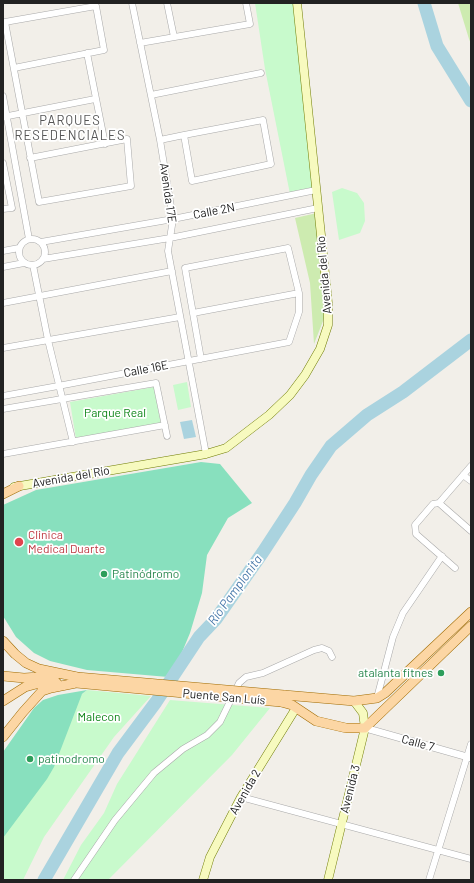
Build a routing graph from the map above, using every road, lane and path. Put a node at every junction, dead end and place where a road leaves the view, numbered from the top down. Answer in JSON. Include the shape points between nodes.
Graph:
{"nodes":[{"id":1,"x":132,"y":3,"type":"edge"},
{"id":2,"x":167,"y":3,"type":"edge"},
{"id":3,"x":246,"y":3,"type":"edge"},
{"id":4,"x":297,"y":3,"type":"edge"},
{"id":5,"x":174,"y":37,"type":"junction"},
{"id":6,"x":140,"y":44,"type":"junction"},
{"id":7,"x":87,"y":53,"type":"junction"},
{"id":8,"x":14,"y":68,"type":"junction"},
{"id":9,"x":261,"y":72,"type":"dead end"},
{"id":10,"x":151,"y":95,"type":"junction"},
{"id":11,"x":3,"y":96,"type":"edge"},
{"id":12,"x":95,"y":99,"type":"junction"},
{"id":13,"x":22,"y":113,"type":"junction"},
{"id":14,"x":5,"y":117,"type":"edge"},
{"id":15,"x":184,"y":135,"type":"junction"},
{"id":16,"x":160,"y":140,"type":"junction"},
{"id":17,"x":105,"y":144,"type":"junction"},
{"id":18,"x":30,"y":158,"type":"junction"},
{"id":19,"x":3,"y":163,"type":"edge"},
{"id":20,"x":316,"y":190,"type":"junction"},
{"id":21,"x":318,"y":208,"type":"junction"},
{"id":22,"x":3,"y":209,"type":"edge"},
{"id":23,"x":172,"y":219,"type":"junction"},
{"id":24,"x":170,"y":238,"type":"junction"},
{"id":25,"x":29,"y":239,"type":"junction"},
{"id":26,"x":41,"y":242,"type":"junction"},
{"id":27,"x":19,"y":248,"type":"junction"},
{"id":28,"x":3,"y":251,"type":"edge"},
{"id":29,"x":43,"y":259,"type":"junction"},
{"id":30,"x":24,"y":263,"type":"junction"},
{"id":31,"x":33,"y":265,"type":"junction"},
{"id":32,"x":3,"y":267,"type":"edge"},
{"id":33,"x":172,"y":271,"type":"junction"},
{"id":34,"x":299,"y":293,"type":"junction"},
{"id":35,"x":39,"y":296,"type":"junction"},
{"id":36,"x":3,"y":303,"type":"edge"},
{"id":37,"x":193,"y":313,"type":"junction"},
{"id":38,"x":180,"y":316,"type":"junction"},
{"id":39,"x":48,"y":340,"type":"junction"},
{"id":40,"x":3,"y":348,"type":"edge"},
{"id":41,"x":201,"y":359,"type":"junction"},
{"id":42,"x":189,"y":361,"type":"junction"},
{"id":43,"x":58,"y":386,"type":"junction"},
{"id":44,"x":3,"y":396,"type":"edge"},
{"id":45,"x":62,"y":400,"type":"junction"},
{"id":46,"x":3,"y":409,"type":"edge"},
{"id":47,"x":165,"y":424,"type":"junction"},
{"id":48,"x":167,"y":436,"type":"dead end"},
{"id":49,"x":73,"y":442,"type":"junction"},
{"id":50,"x":3,"y":454,"type":"edge"},
{"id":51,"x":206,"y":454,"type":"junction"},
{"id":52,"x":471,"y":466,"type":"edge"},
{"id":53,"x":463,"y":475,"type":"junction"},
{"id":54,"x":471,"y":481,"type":"edge"},
{"id":55,"x":18,"y":486,"type":"junction"},
{"id":56,"x":3,"y":489,"type":"edge"},
{"id":57,"x":3,"y":494,"type":"edge"},
{"id":58,"x":439,"y":503,"type":"junction"},
{"id":59,"x":471,"y":531,"type":"edge"},
{"id":60,"x":442,"y":556,"type":"junction"},
{"id":61,"x":455,"y":568,"type":"dead end"},
{"id":62,"x":471,"y":612,"type":"edge"},
{"id":63,"x":471,"y":626,"type":"edge"},
{"id":64,"x":3,"y":641,"type":"edge"},
{"id":65,"x":332,"y":657,"type":"dead end"},
{"id":66,"x":3,"y":676,"type":"edge"},
{"id":67,"x":76,"y":680,"type":"junction"},
{"id":68,"x":377,"y":698,"type":"junction"},
{"id":69,"x":283,"y":699,"type":"junction"},
{"id":70,"x":3,"y":701,"type":"edge"},
{"id":71,"x":354,"y":701,"type":"junction"},
{"id":72,"x":296,"y":708,"type":"junction"},
{"id":73,"x":365,"y":728,"type":"junction"},
{"id":74,"x":3,"y":737,"type":"edge"},
{"id":75,"x":471,"y":744,"type":"edge"},
{"id":76,"x":469,"y":757,"type":"edge"},
{"id":77,"x":241,"y":797,"type":"junction"},
{"id":78,"x":341,"y":824,"type":"junction"},
{"id":79,"x":438,"y":850,"type":"junction"},
{"id":80,"x":471,"y":859,"type":"edge"},
{"id":81,"x":74,"y":880,"type":"edge"},
{"id":82,"x":203,"y":880,"type":"edge"},
{"id":83,"x":328,"y":880,"type":"edge"},
{"id":84,"x":429,"y":880,"type":"edge"}],
"edges":[{"from":1,"to":6,"type":"street","name":"Avenida 17E"},
{"from":2,"to":5,"type":"street"},
{"from":3,"to":5,"type":"street","via":[[250,24]]},
{"from":4,"to":20,"type":"main road","name":"Avenida del Río"},
{"from":5,"to":6,"type":"street"},
{"from":6,"to":10,"type":"street","name":"Avenida 17E"},
{"from":7,"to":8,"type":"street"},
{"from":7,"to":8,"type":"street","via":[[104,50],[96,6],[5,22]]},
{"from":7,"to":12,"type":"street"},
{"from":8,"to":13,"type":"street"},
{"from":9,"to":10,"type":"street"},
{"from":10,"to":16,"type":"street","name":"Avenida 17E"},
{"from":11,"to":14,"type":"street"},
{"from":12,"to":13,"type":"street"},
{"from":12,"to":17,"type":"street"},
{"from":13,"to":14,"type":"street"},
{"from":13,"to":18,"type":"street"},
{"from":14,"to":25,"type":"street"},
{"from":15,"to":15,"type":"street","via":[[262,120],[272,164],[192,181]]},
{"from":15,"to":16,"type":"street"},
{"from":16,"to":23,"type":"street","name":"Avenida 17E"},
{"from":17,"to":18,"type":"street"},
{"from":17,"to":18,"type":"street","via":[[127,139],[132,186],[39,202]]},
{"from":19,"to":22,"type":"street","via":[[12,208]]},
{"from":20,"to":21,"type":"main road","name":"Avenida del Río"},
{"from":20,"to":23,"type":"street","name":"Calle 2N"},
{"from":21,"to":24,"type":"street","name":"Calle 2N"},
{"from":21,"to":51,"type":"main road","name":"Avenida del Río","via":[[328,303],[328,325],[320,349],[306,375],[269,415],[226,448]]},
{"from":23,"to":24,"type":"street","name":"Avenida 17E"},
{"from":23,"to":26,"type":"street","name":"Calle 2N"},
{"from":24,"to":29,"type":"street","name":"Calle 2N"},
{"from":24,"to":33,"type":"street","name":"Avenida 17E","via":[[168,251]]},
{"from":25,"to":26,"type":"street"},
{"from":25,"to":27,"type":"street"},
{"from":26,"to":29,"type":"street","via":[[45,249]]},
{"from":27,"to":28,"type":"street"},
{"from":27,"to":30,"type":"street","via":[[19,256]]},
{"from":29,"to":31,"type":"street"},
{"from":30,"to":31,"type":"street"},
{"from":30,"to":32,"type":"street"},
{"from":31,"to":35,"type":"street"},
{"from":33,"to":35,"type":"street"},
{"from":33,"to":38,"type":"street","name":"Avenida 17E"},
{"from":34,"to":37,"type":"street"},
{"from":34,"to":37,"type":"street","via":[[288,248],[185,268]]},
{"from":34,"to":41,"type":"street","name":"Calle 16E","via":[[299,312],[289,342]]},
{"from":35,"to":36,"type":"street"},
{"from":35,"to":39,"type":"street"},
{"from":37,"to":41,"type":"street"},
{"from":38,"to":39,"type":"street"},
{"from":38,"to":42,"type":"street","name":"Avenida 17E"},
{"from":39,"to":40,"type":"street"},
{"from":39,"to":43,"type":"street"},
{"from":41,"to":42,"type":"street","name":"Calle 16E"},
{"from":42,"to":43,"type":"street","name":"Calle 16E"},
{"from":42,"to":51,"type":"street","name":"Avenida 17E"},
{"from":43,"to":44,"type":"street","name":"Calle 16E"},
{"from":43,"to":45,"type":"street"},
{"from":45,"to":46,"type":"street"},
{"from":45,"to":47,"type":"street","via":[[156,383]]},
{"from":45,"to":49,"type":"street"},
{"from":47,"to":48,"type":"street"},
{"from":47,"to":49,"type":"street"},
{"from":49,"to":50,"type":"street"},
{"from":51,"to":55,"type":"main road","name":"Avenida del Río"},
{"from":52,"to":53,"type":"street"},
{"from":53,"to":54,"type":"street"},
{"from":53,"to":58,"type":"street"},
{"from":55,"to":56,"type":"main road","name":"Avenida del Río"},
{"from":55,"to":57,"type":"main road"},
{"from":58,"to":59,"type":"street"},
{"from":58,"to":60,"type":"street","via":[[433,504],[414,529],[416,534]]},
{"from":60,"to":61,"type":"street"},
{"from":60,"to":68,"type":"street","via":[[403,613],[393,637]]},
{"from":62,"to":68,"type":"main road"},
{"from":63,"to":73,"type":"main road"},
{"from":64,"to":67,"type":"main road","via":[[15,654],[39,669]]},
{"from":65,"to":81,"type":"street","via":[[329,650],[314,650],[264,673],[246,677],[239,683],[220,722],[207,735],[183,749],[154,773],[115,820]]},
{"from":66,"to":67,"type":"main road"},
{"from":67,"to":69,"type":"main road","name":"Puente San Luís","bridge":true},
{"from":67,"to":70,"type":"main road","via":[[36,684],[16,691]]},
{"from":67,"to":74,"type":"main road","via":[[42,692]]},
{"from":68,"to":71,"type":"main road","name":"Puente San Luís"},
{"from":69,"to":71,"type":"main road","name":"Puente San Luís"},
{"from":69,"to":72,"type":"main road","name":"Puente San Luís"},
{"from":71,"to":73,"type":"main road","name":"Avenida 3","via":[[363,713]]},
{"from":72,"to":73,"type":"main road","name":"Puente San Luís","via":[[316,721],[346,728]]},
{"from":72,"to":77,"type":"main road","name":"Avenida 2"},
{"from":73,"to":76,"type":"street","name":"Calle 7"},
{"from":73,"to":78,"type":"main road","name":"Avenida 3"},
{"from":75,"to":76,"type":"street"},
{"from":76,"to":79,"type":"street"},
{"from":77,"to":78,"type":"street"},
{"from":77,"to":82,"type":"main road","name":"Avenida 2","via":[[210,857]]},
{"from":78,"to":79,"type":"street"},
{"from":78,"to":83,"type":"main road","name":"Avenida 3"},
{"from":79,"to":80,"type":"street"},
{"from":79,"to":84,"type":"street"}]}
